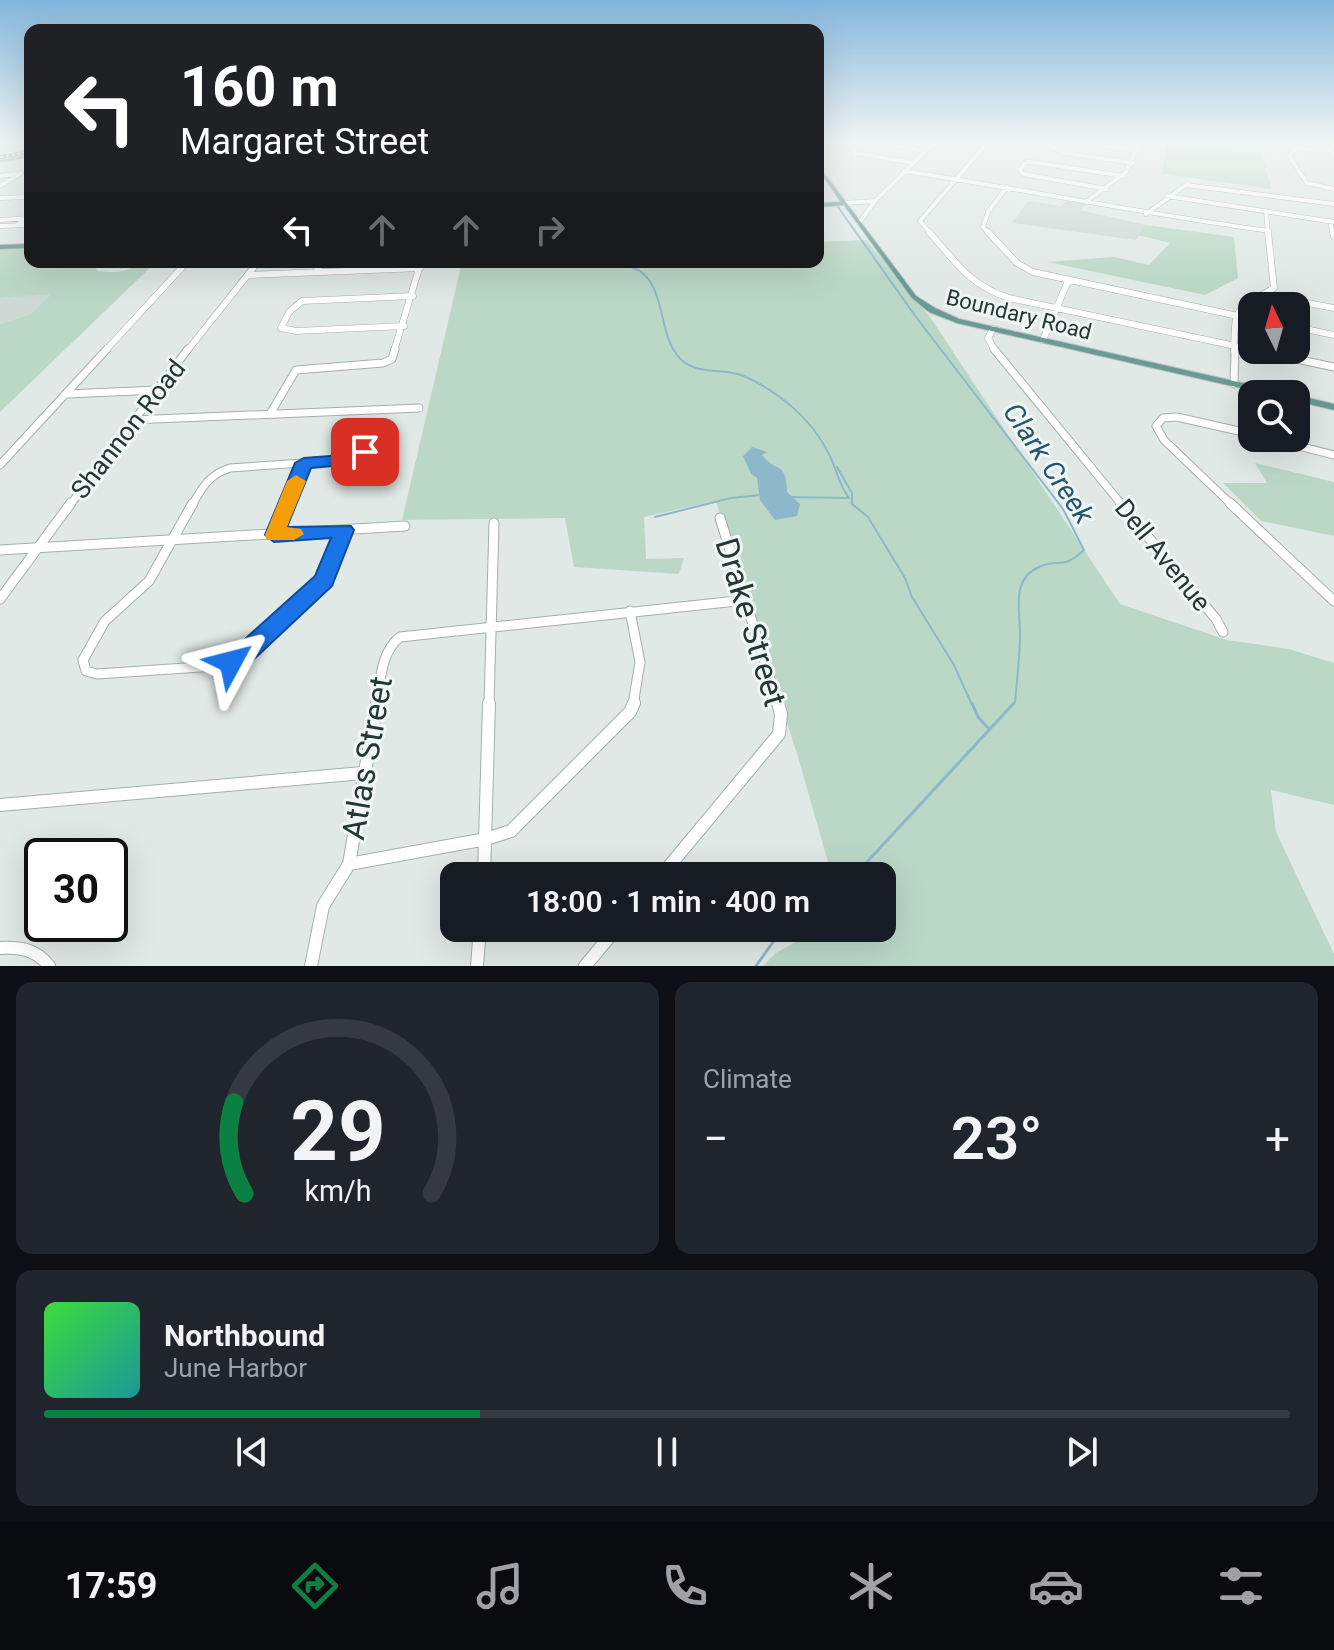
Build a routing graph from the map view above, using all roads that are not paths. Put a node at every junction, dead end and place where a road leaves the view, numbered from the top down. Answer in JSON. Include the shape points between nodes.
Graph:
{"nodes":[{"id":1,"x":832,"y":188,"type":"edge"},
{"id":2,"x":887,"y":188,"type":"edge"},
{"id":3,"x":948,"y":188,"type":"edge"},
{"id":4,"x":1006,"y":188,"type":"edge"},
{"id":5,"x":1013,"y":188,"type":"edge"},
{"id":6,"x":1102,"y":188,"type":"edge"},
{"id":7,"x":1178,"y":188,"type":"edge"},
{"id":8,"x":1217,"y":188,"type":"edge"},
{"id":9,"x":1107,"y":189,"type":"joint"},
{"id":10,"x":1167,"y":196,"type":"junction"},
{"id":11,"x":24,"y":197,"type":"edge"},
{"id":12,"x":0,"y":198,"type":"edge"},
{"id":13,"x":1086,"y":202,"type":"junction"},
{"id":14,"x":844,"y":203,"type":"junction"},
{"id":15,"x":873,"y":203,"type":"junction"},
{"id":16,"x":1334,"y":204,"type":"edge"},
{"id":17,"x":824,"y":205,"type":"edge"},
{"id":18,"x":1266,"y":211,"type":"junction"},
{"id":19,"x":850,"y":212,"type":"junction"},
{"id":20,"x":865,"y":212,"type":"junction"},
{"id":21,"x":1146,"y":214,"type":"junction"},
{"id":22,"x":24,"y":218,"type":"edge"},
{"id":23,"x":24,"y":221,"type":"edge"},
{"id":24,"x":1332,"y":221,"type":"edge"},
{"id":25,"x":0,"y":223,"type":"edge"},
{"id":26,"x":859,"y":223,"type":"junction"},
{"id":27,"x":17,"y":225,"type":"junction"},
{"id":28,"x":24,"y":225,"type":"edge"},
{"id":29,"x":1269,"y":231,"type":"junction"},
{"id":30,"x":1334,"y":236,"type":"edge"},
{"id":31,"x":24,"y":246,"type":"edge"},
{"id":32,"x":0,"y":247,"type":"edge"},
{"id":33,"x":182,"y":268,"type":"edge"},
{"id":34,"x":253,"y":268,"type":"edge"},
{"id":35,"x":318,"y":268,"type":"edge"},
{"id":36,"x":375,"y":268,"type":"edge"},
{"id":37,"x":419,"y":268,"type":"edge"},
{"id":38,"x":316,"y":272,"type":"junction"},
{"id":39,"x":248,"y":275,"type":"junction"},
{"id":40,"x":1068,"y":281,"type":"junction"},
{"id":41,"x":1269,"y":292,"type":"edge"},
{"id":42,"x":413,"y":296,"type":"junction"},
{"id":43,"x":1310,"y":303,"type":"edge"},
{"id":44,"x":1334,"y":308,"type":"edge"},
{"id":45,"x":1057,"y":309,"type":"junction"},
{"id":46,"x":1238,"y":311,"type":"edge"},
{"id":47,"x":1235,"y":315,"type":"junction"},
{"id":48,"x":1238,"y":316,"type":"edge"},
{"id":49,"x":404,"y":326,"type":"junction"},
{"id":50,"x":993,"y":329,"type":"junction"},
{"id":51,"x":1310,"y":330,"type":"edge"},
{"id":52,"x":1334,"y":335,"type":"edge"},
{"id":53,"x":1043,"y":340,"type":"junction"},
{"id":54,"x":1233,"y":346,"type":"junction"},
{"id":55,"x":1334,"y":367,"type":"edge"},
{"id":56,"x":1234,"y":384,"type":"junction"},
{"id":57,"x":1238,"y":385,"type":"edge"},
{"id":58,"x":158,"y":390,"type":"junction"},
{"id":59,"x":67,"y":394,"type":"junction"},
{"id":60,"x":1310,"y":401,"type":"edge"},
{"id":61,"x":1334,"y":407,"type":"edge"},
{"id":62,"x":419,"y":408,"type":"dead end"},
{"id":63,"x":270,"y":414,"type":"junction"},
{"id":64,"x":132,"y":420,"type":"junction"},
{"id":65,"x":1238,"y":431,"type":"edge"},
{"id":66,"x":1310,"y":449,"type":"edge"},
{"id":67,"x":1334,"y":455,"type":"edge"},
{"id":68,"x":347,"y":460,"type":"dead end"},
{"id":69,"x":304,"y":463,"type":"junction"},
{"id":70,"x":0,"y":465,"type":"edge"},
{"id":71,"x":720,"y":518,"type":"dead end"},
{"id":72,"x":494,"y":523,"type":"dead end"},
{"id":73,"x":405,"y":526,"type":"dead end"},
{"id":74,"x":344,"y":530,"type":"junction"},
{"id":75,"x":274,"y":535,"type":"junction"},
{"id":76,"x":173,"y":541,"type":"junction"},
{"id":77,"x":37,"y":547,"type":"junction"},
{"id":78,"x":0,"y":550,"type":"edge"},
{"id":79,"x":0,"y":599,"type":"edge"},
{"id":80,"x":746,"y":600,"type":"junction"},
{"id":81,"x":1334,"y":601,"type":"edge"},
{"id":82,"x":630,"y":611,"type":"junction"},
{"id":83,"x":489,"y":625,"type":"junction"},
{"id":84,"x":1223,"y":632,"type":"dead end"},
{"id":85,"x":363,"y":773,"type":"junction"},
{"id":86,"x":0,"y":805,"type":"edge"},
{"id":87,"x":486,"y":839,"type":"junction"},
{"id":88,"x":485,"y":862,"type":"edge"},
{"id":89,"x":673,"y":862,"type":"edge"},
{"id":90,"x":349,"y":864,"type":"junction"},
{"id":91,"x":479,"y":942,"type":"edge"},
{"id":92,"x":605,"y":942,"type":"edge"},
{"id":93,"x":0,"y":948,"type":"edge"},
{"id":94,"x":49,"y":966,"type":"edge"},
{"id":95,"x":311,"y":966,"type":"edge"},
{"id":96,"x":477,"y":966,"type":"edge"},
{"id":97,"x":585,"y":966,"type":"edge"}],
"edges":[{"from":1,"to":14,"type":"main road","name":"Boundary Road"},
{"from":2,"to":15,"type":"street"},
{"from":3,"to":45,"type":"street","via":[[921,217],[921,225],[964,273],[985,290]]},
{"from":4,"to":40,"type":"street","via":[[983,227],[1017,263]]},
{"from":5,"to":13,"type":"street"},
{"from":6,"to":9,"type":"street"},
{"from":7,"to":10,"type":"street"},
{"from":8,"to":16,"type":"street"},
{"from":9,"to":13,"type":"street"},
{"from":10,"to":18,"type":"street"},
{"from":10,"to":21,"type":"street"},
{"from":11,"to":12,"type":"street"},
{"from":13,"to":21,"type":"street"},
{"from":14,"to":15,"type":"street"},
{"from":14,"to":17,"type":"main road"},
{"from":14,"to":19,"type":"main road","name":"Boundary Road"},
{"from":15,"to":20,"type":"street"},
{"from":18,"to":24,"type":"street"},
{"from":18,"to":29,"type":"street"},
{"from":19,"to":20,"type":"street"},
{"from":19,"to":26,"type":"main road","name":"Boundary Road"},
{"from":20,"to":26,"type":"street"},
{"from":21,"to":29,"type":"street"},
{"from":22,"to":25,"type":"street"},
{"from":23,"to":27,"type":"street"},
{"from":24,"to":30,"type":"street"},
{"from":25,"to":27,"type":"street"},
{"from":26,"to":50,"type":"main road","name":"Boundary Road","via":[[922,304],[957,321]]},
{"from":27,"to":28,"type":"street"},
{"from":29,"to":41,"type":"street","via":[[1274,288]]},
{"from":31,"to":32,"type":"main road"},
{"from":33,"to":59,"type":"street"},
{"from":34,"to":39,"type":"street","name":"Shannon Road"},
{"from":35,"to":38,"type":"street"},
{"from":36,"to":38,"type":"street"},
{"from":37,"to":42,"type":"street"},
{"from":38,"to":39,"type":"street"},
{"from":39,"to":58,"type":"street","name":"Shannon Road"},
{"from":40,"to":45,"type":"street"},
{"from":40,"to":47,"type":"street"},
{"from":42,"to":49,"type":"street"},
{"from":42,"to":49,"type":"street","via":[[302,301],[281,328]]},
{"from":43,"to":44,"type":"street"},
{"from":45,"to":53,"type":"street"},
{"from":45,"to":54,"type":"street"},
{"from":46,"to":47,"type":"street"},
{"from":47,"to":48,"type":"street"},
{"from":47,"to":54,"type":"street"},
{"from":49,"to":63,"type":"street","via":[[392,359],[383,363],[296,370]]},
{"from":50,"to":53,"type":"main road","name":"Boundary Road"},
{"from":50,"to":84,"type":"street","name":"Dell Avenue","via":[[991,346]]},
{"from":51,"to":52,"type":"street"},
{"from":53,"to":56,"type":"main road","name":"Boundary Road"},
{"from":54,"to":55,"type":"street"},
{"from":54,"to":56,"type":"street"},
{"from":56,"to":57,"type":"main road","name":"Boundary Road"},
{"from":58,"to":59,"type":"street"},
{"from":58,"to":64,"type":"street","name":"Shannon Road"},
{"from":59,"to":70,"type":"street"},
{"from":60,"to":61,"type":"main road"},
{"from":62,"to":63,"type":"street"},
{"from":63,"to":64,"type":"street"},
{"from":64,"to":77,"type":"street","name":"Shannon Road"},
{"from":65,"to":81,"type":"street","via":[[1177,417],[1163,418],[1156,426],[1164,440]]},
{"from":66,"to":67,"type":"street"},
{"from":68,"to":69,"type":"street"},
{"from":69,"to":75,"type":"street"},
{"from":69,"to":76,"type":"street","via":[[216,473],[205,482]]},
{"from":71,"to":80,"type":"street","name":"Drake Street"},
{"from":72,"to":83,"type":"street"},
{"from":73,"to":74,"type":"street"},
{"from":74,"to":75,"type":"street"},
{"from":74,"to":76,"type":"street","via":[[324,580],[238,658],[215,666],[86,671],[83,660],[105,621],[149,581]]},
{"from":75,"to":76,"type":"street"},
{"from":76,"to":77,"type":"street"},
{"from":77,"to":78,"type":"street"},
{"from":77,"to":79,"type":"street","name":"Shannon Road"},
{"from":80,"to":82,"type":"street"},
{"from":80,"to":89,"type":"street","name":"Drake Street","via":[[781,714],[779,734]]},
{"from":82,"to":83,"type":"street"},
{"from":82,"to":87,"type":"street","via":[[641,675],[630,712],[511,831]]},
{"from":83,"to":85,"type":"street","name":"Atlas Street","via":[[400,637],[390,645]]},
{"from":83,"to":87,"type":"street"},
{"from":85,"to":86,"type":"street"},
{"from":85,"to":90,"type":"street","name":"Atlas Street"},
{"from":87,"to":88,"type":"street"},
{"from":87,"to":90,"type":"street"},
{"from":90,"to":95,"type":"street","name":"Atlas Street","via":[[323,906]]},
{"from":91,"to":96,"type":"street"},
{"from":92,"to":97,"type":"street"},
{"from":93,"to":94,"type":"street","via":[[27,948],[41,954]]}]}
